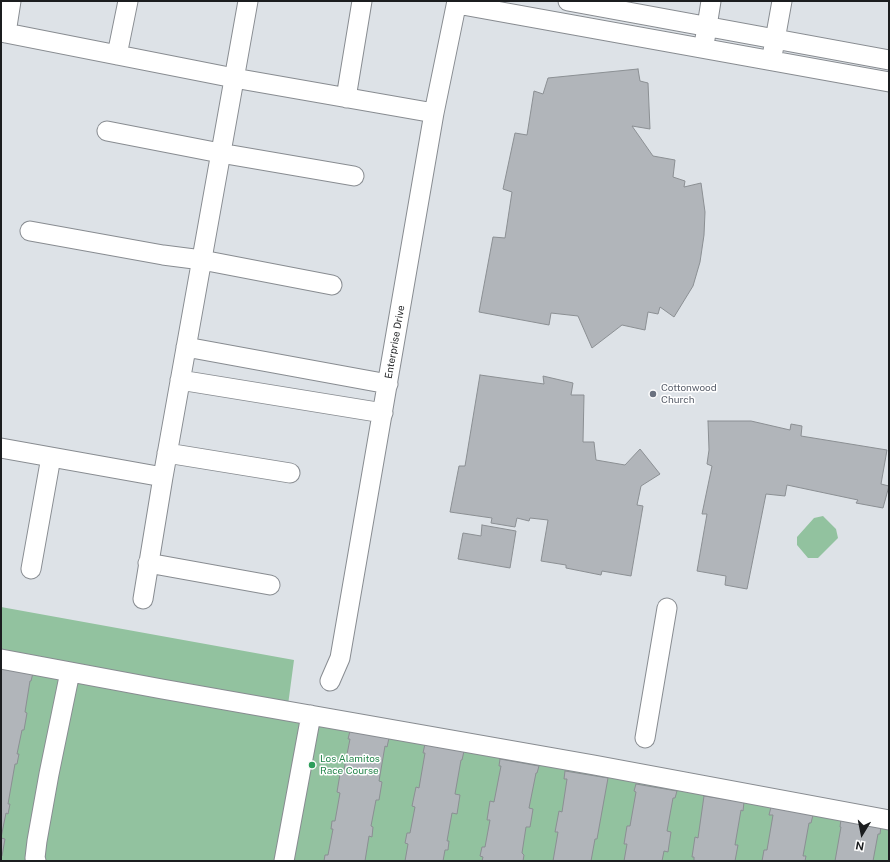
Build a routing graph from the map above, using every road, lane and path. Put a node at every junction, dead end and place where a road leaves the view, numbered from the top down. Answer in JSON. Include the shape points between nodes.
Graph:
{"nodes":[{"id":1,"x":12,"y":1,"type":"edge"},
{"id":2,"x":128,"y":1,"type":"edge"},
{"id":3,"x":248,"y":1,"type":"edge"},
{"id":4,"x":362,"y":1,"type":"edge"},
{"id":5,"x":568,"y":1,"type":"edge"},
{"id":6,"x":712,"y":1,"type":"edge"},
{"id":7,"x":782,"y":1,"type":"edge"},
{"id":8,"x":457,"y":2,"type":"edge"},
{"id":9,"x":707,"y":26,"type":"junction"},
{"id":10,"x":3,"y":32,"type":"edge"},
{"id":11,"x":775,"y":39,"type":"junction"},
{"id":12,"x":703,"y":48,"type":"junction"},
{"id":13,"x":117,"y":55,"type":"junction"},
{"id":14,"x":772,"y":60,"type":"junction"},
{"id":15,"x":889,"y":60,"type":"edge"},
{"id":16,"x":234,"y":78,"type":"junction"},
{"id":17,"x":889,"y":82,"type":"edge"},
{"id":18,"x":346,"y":98,"type":"junction"},
{"id":19,"x":434,"y":113,"type":"junction"},
{"id":20,"x":107,"y":131,"type":"dead end"},
{"id":21,"x":220,"y":153,"type":"junction"},
{"id":22,"x":354,"y":176,"type":"dead end"},
{"id":23,"x":30,"y":231,"type":"dead end"},
{"id":24,"x":202,"y":260,"type":"junction"},
{"id":25,"x":332,"y":285,"type":"dead end"},
{"id":26,"x":186,"y":347,"type":"junction"},
{"id":27,"x":180,"y":380,"type":"junction"},
{"id":28,"x":388,"y":384,"type":"junction"},
{"id":29,"x":383,"y":413,"type":"junction"},
{"id":30,"x":1,"y":448,"type":"edge"},
{"id":31,"x":167,"y":453,"type":"junction"},
{"id":32,"x":51,"y":456,"type":"junction"},
{"id":33,"x":290,"y":473,"type":"dead end"},
{"id":34,"x":163,"y":477,"type":"junction"},
{"id":35,"x":148,"y":563,"type":"junction"},
{"id":36,"x":31,"y":569,"type":"dead end"},
{"id":37,"x":270,"y":585,"type":"dead end"},
{"id":38,"x":142,"y":599,"type":"dead end"},
{"id":39,"x":667,"y":608,"type":"dead end"},
{"id":40,"x":1,"y":659,"type":"edge"},
{"id":41,"x":70,"y":672,"type":"junction"},
{"id":42,"x":330,"y":681,"type":"dead end"},
{"id":43,"x":311,"y":715,"type":"junction"},
{"id":44,"x":645,"y":738,"type":"dead end"},
{"id":45,"x":889,"y":820,"type":"edge"},
{"id":46,"x":36,"y":861,"type":"edge"},
{"id":47,"x":284,"y":861,"type":"edge"}],
"edges":[{"from":1,"to":10,"type":"street"},
{"from":2,"to":13,"type":"street"},
{"from":3,"to":16,"type":"street"},
{"from":4,"to":18,"type":"street"},
{"from":5,"to":9,"type":"street"},
{"from":6,"to":9,"type":"street"},
{"from":7,"to":11,"type":"street"},
{"from":8,"to":12,"type":"street"},
{"from":8,"to":19,"type":"street","name":"Enterprise Drive"},
{"from":9,"to":11,"type":"street"},
{"from":9,"to":12,"type":"street"},
{"from":10,"to":13,"type":"street"},
{"from":11,"to":14,"type":"street"},
{"from":11,"to":15,"type":"street"},
{"from":12,"to":14,"type":"street"},
{"from":13,"to":16,"type":"street"},
{"from":14,"to":17,"type":"street"},
{"from":16,"to":18,"type":"street"},
{"from":16,"to":21,"type":"street"},
{"from":18,"to":19,"type":"street"},
{"from":19,"to":28,"type":"street","name":"Enterprise Drive"},
{"from":20,"to":21,"type":"street"},
{"from":21,"to":22,"type":"street"},
{"from":21,"to":24,"type":"street"},
{"from":23,"to":24,"type":"street"},
{"from":24,"to":25,"type":"street"},
{"from":24,"to":26,"type":"street"},
{"from":26,"to":27,"type":"street"},
{"from":26,"to":28,"type":"street"},
{"from":27,"to":29,"type":"street"},
{"from":27,"to":31,"type":"street"},
{"from":28,"to":29,"type":"street","name":"Enterprise Drive"},
{"from":29,"to":42,"type":"street","name":"Enterprise Drive","via":[[340,658]]},
{"from":30,"to":32,"type":"street"},
{"from":31,"to":33,"type":"street"},
{"from":31,"to":34,"type":"street"},
{"from":32,"to":34,"type":"street"},
{"from":32,"to":36,"type":"street"},
{"from":34,"to":35,"type":"street"},
{"from":35,"to":37,"type":"street"},
{"from":35,"to":38,"type":"street"},
{"from":39,"to":44,"type":"street"},
{"from":40,"to":41,"type":"street"},
{"from":41,"to":43,"type":"street"},
{"from":41,"to":46,"type":"street","via":[[47,781]]},
{"from":43,"to":45,"type":"street"},
{"from":43,"to":47,"type":"street"}]}
